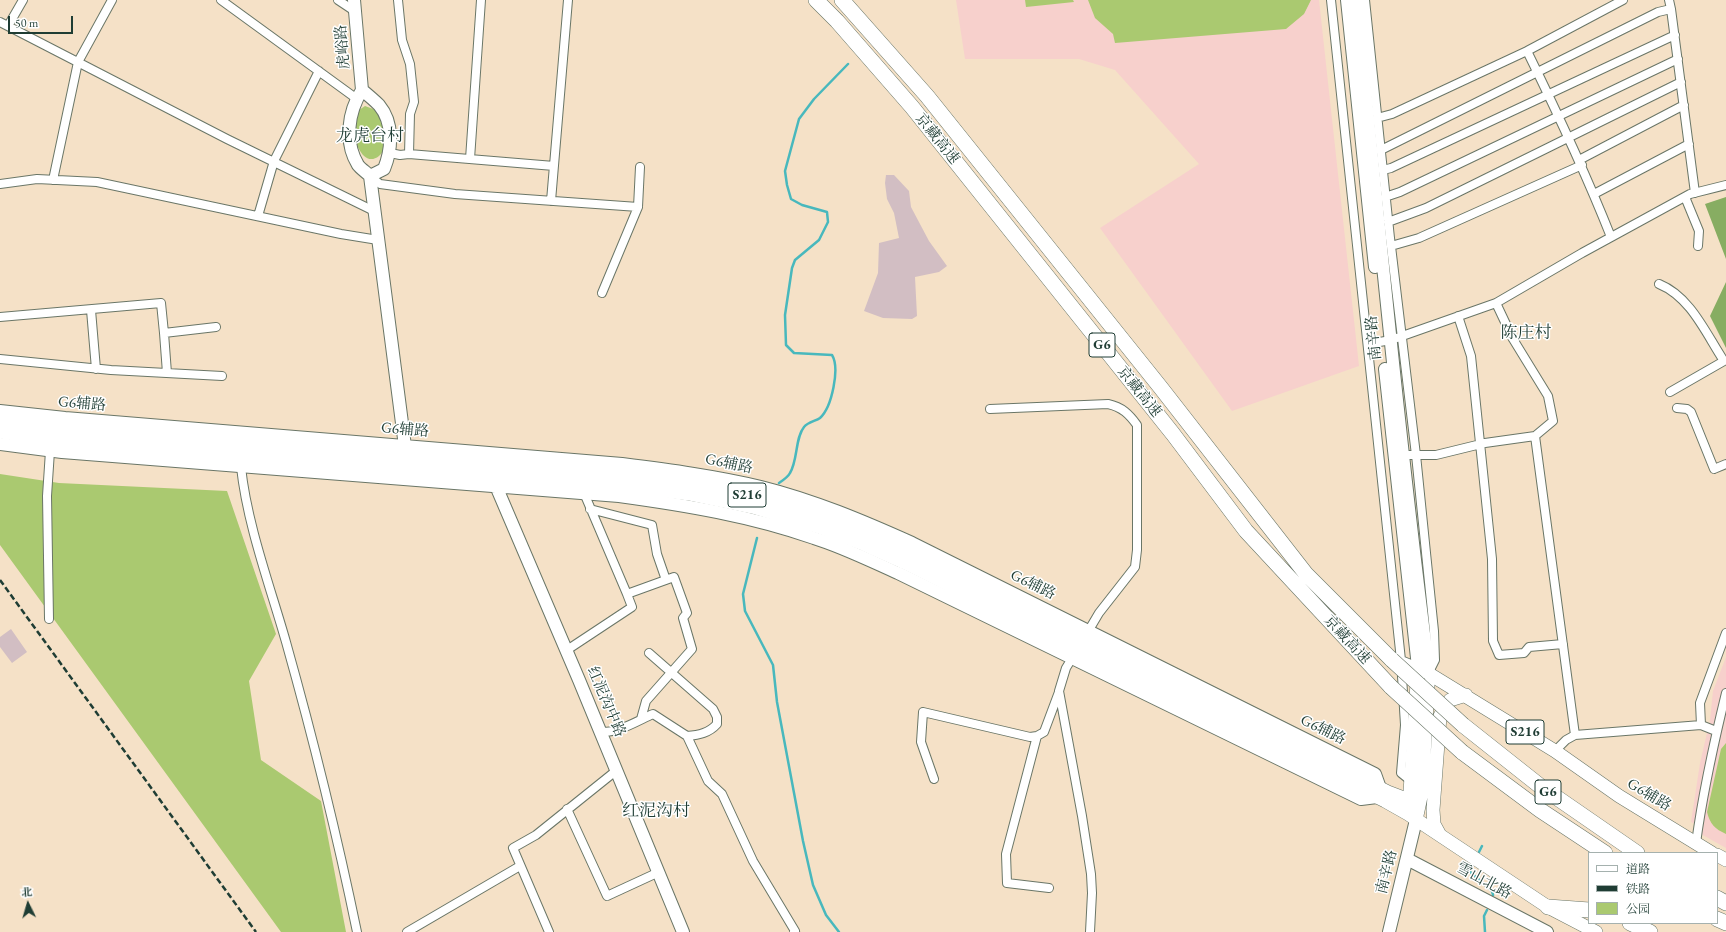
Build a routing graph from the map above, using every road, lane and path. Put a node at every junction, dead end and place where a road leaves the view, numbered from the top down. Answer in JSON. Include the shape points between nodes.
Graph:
{"nodes":[{"id":1,"x":23,"y":0,"type":"edge"},
{"id":2,"x":112,"y":0,"type":"edge"},
{"id":3,"x":221,"y":0,"type":"edge"},
{"id":4,"x":338,"y":0,"type":"edge"},
{"id":5,"x":354,"y":0,"type":"edge"},
{"id":6,"x":398,"y":0,"type":"edge"},
{"id":7,"x":481,"y":0,"type":"edge"},
{"id":8,"x":568,"y":0,"type":"edge"},
{"id":9,"x":816,"y":0,"type":"edge"},
{"id":10,"x":842,"y":0,"type":"edge"},
{"id":11,"x":1331,"y":0,"type":"edge"},
{"id":12,"x":1347,"y":0,"type":"edge"},
{"id":13,"x":1356,"y":0,"type":"edge"},
{"id":14,"x":1366,"y":0,"type":"edge"},
{"id":15,"x":1623,"y":0,"type":"edge"},
{"id":16,"x":1669,"y":0,"type":"edge"},
{"id":17,"x":1671,"y":9,"type":"junction"},
{"id":18,"x":356,"y":12,"type":"junction"},
{"id":19,"x":0,"y":22,"type":"edge"},
{"id":20,"x":8,"y":26,"type":"junction"},
{"id":21,"x":1675,"y":36,"type":"junction"},
{"id":22,"x":1527,"y":51,"type":"junction"},
{"id":23,"x":1678,"y":59,"type":"junction"},
{"id":24,"x":78,"y":62,"type":"junction"},
{"id":25,"x":319,"y":71,"type":"junction"},
{"id":26,"x":1538,"y":72,"type":"junction"},
{"id":27,"x":1681,"y":82,"type":"junction"},
{"id":28,"x":1549,"y":94,"type":"junction"},
{"id":29,"x":360,"y":95,"type":"junction"},
{"id":30,"x":1684,"y":105,"type":"junction"},
{"id":31,"x":1559,"y":116,"type":"junction"},
{"id":32,"x":1378,"y":118,"type":"junction"},
{"id":33,"x":1569,"y":137,"type":"junction"},
{"id":34,"x":1689,"y":144,"type":"junction"},
{"id":35,"x":1381,"y":150,"type":"junction"},
{"id":36,"x":390,"y":152,"type":"junction"},
{"id":37,"x":409,"y":154,"type":"junction"},
{"id":38,"x":470,"y":159,"type":"junction"},
{"id":39,"x":274,"y":161,"type":"junction"},
{"id":40,"x":1580,"y":162,"type":"junction"},
{"id":41,"x":554,"y":166,"type":"junction"},
{"id":42,"x":640,"y":167,"type":"dead end"},
{"id":43,"x":1383,"y":170,"type":"junction"},
{"id":44,"x":370,"y":176,"type":"junction"},
{"id":45,"x":53,"y":180,"type":"junction"},
{"id":46,"x":0,"y":184,"type":"edge"},
{"id":47,"x":1726,"y":185,"type":"edge"},
{"id":48,"x":1695,"y":193,"type":"junction"},
{"id":49,"x":1594,"y":194,"type":"junction"},
{"id":50,"x":1385,"y":197,"type":"junction"},
{"id":51,"x":1685,"y":197,"type":"junction"},
{"id":52,"x":551,"y":201,"type":"junction"},
{"id":53,"x":638,"y":207,"type":"junction"},
{"id":54,"x":374,"y":211,"type":"junction"},
{"id":55,"x":258,"y":216,"type":"junction"},
{"id":56,"x":1388,"y":222,"type":"junction"},
{"id":57,"x":1611,"y":237,"type":"junction"},
{"id":58,"x":378,"y":240,"type":"junction"},
{"id":59,"x":1391,"y":246,"type":"junction"},
{"id":60,"x":1698,"y":246,"type":"dead end"},
{"id":61,"x":1659,"y":284,"type":"dead end"},
{"id":62,"x":602,"y":293,"type":"dead end"},
{"id":63,"x":1496,"y":303,"type":"junction"},
{"id":64,"x":91,"y":310,"type":"junction"},
{"id":65,"x":1458,"y":316,"type":"junction"},
{"id":66,"x":0,"y":317,"type":"edge"},
{"id":67,"x":216,"y":327,"type":"dead end"},
{"id":68,"x":164,"y":333,"type":"junction"},
{"id":69,"x":1391,"y":340,"type":"junction"},
{"id":70,"x":1368,"y":344,"type":"junction"},
{"id":71,"x":0,"y":359,"type":"edge"},
{"id":72,"x":1725,"y":363,"type":"edge"},
{"id":73,"x":96,"y":369,"type":"junction"},
{"id":74,"x":167,"y":373,"type":"junction"},
{"id":75,"x":222,"y":376,"type":"dead end"},
{"id":76,"x":1670,"y":392,"type":"dead end"},
{"id":77,"x":1677,"y":408,"type":"dead end"},
{"id":78,"x":990,"y":409,"type":"dead end"},
{"id":79,"x":0,"y":411,"type":"edge"},
{"id":80,"x":0,"y":421,"type":"edge"},
{"id":81,"x":0,"y":432,"type":"edge"},
{"id":82,"x":1535,"y":436,"type":"junction"},
{"id":83,"x":0,"y":444,"type":"edge"},
{"id":84,"x":1480,"y":444,"type":"junction"},
{"id":85,"x":50,"y":450,"type":"junction"},
{"id":86,"x":406,"y":451,"type":"junction"},
{"id":87,"x":1403,"y":455,"type":"junction"},
{"id":88,"x":1416,"y":455,"type":"junction"},
{"id":89,"x":1726,"y":464,"type":"edge"},
{"id":90,"x":241,"y":467,"type":"junction"},
{"id":91,"x":496,"y":486,"type":"junction"},
{"id":92,"x":584,"y":493,"type":"junction"},
{"id":93,"x":590,"y":509,"type":"junction"},
{"id":94,"x":666,"y":580,"type":"junction"},
{"id":95,"x":627,"y":594,"type":"junction"},
{"id":96,"x":49,"y":619,"type":"dead end"},
{"id":97,"x":1726,"y":633,"type":"edge"},
{"id":98,"x":1080,"y":644,"type":"junction"},
{"id":99,"x":1563,"y":644,"type":"junction"},
{"id":100,"x":566,"y":650,"type":"junction"},
{"id":101,"x":649,"y":653,"type":"dead end"},
{"id":102,"x":1397,"y":660,"type":"junction"},
{"id":103,"x":1424,"y":670,"type":"junction"},
{"id":104,"x":671,"y":672,"type":"junction"},
{"id":105,"x":1059,"y":691,"type":"junction"},
{"id":106,"x":1726,"y":693,"type":"edge"},
{"id":107,"x":1466,"y":695,"type":"junction"},
{"id":108,"x":641,"y":719,"type":"junction"},
{"id":109,"x":1701,"y":725,"type":"junction"},
{"id":110,"x":601,"y":731,"type":"junction"},
{"id":111,"x":1716,"y":731,"type":"junction"},
{"id":112,"x":1575,"y":735,"type":"junction"},
{"id":113,"x":687,"y":736,"type":"junction"},
{"id":114,"x":1037,"y":736,"type":"junction"},
{"id":115,"x":1555,"y":751,"type":"junction"},
{"id":116,"x":617,"y":770,"type":"junction"},
{"id":117,"x":934,"y":779,"type":"dead end"},
{"id":118,"x":1411,"y":781,"type":"junction"},
{"id":119,"x":1378,"y":792,"type":"junction"},
{"id":120,"x":1409,"y":800,"type":"junction"},
{"id":121,"x":567,"y":809,"type":"junction"},
{"id":122,"x":1412,"y":817,"type":"junction"},
{"id":123,"x":1440,"y":835,"type":"junction"},
{"id":124,"x":1696,"y":843,"type":"junction"},
{"id":125,"x":1603,"y":852,"type":"edge"},
{"id":126,"x":1636,"y":852,"type":"edge"},
{"id":127,"x":1710,"y":852,"type":"edge"},
{"id":128,"x":1407,"y":859,"type":"junction"},
{"id":129,"x":520,"y":866,"type":"junction"},
{"id":130,"x":659,"y":872,"type":"junction"},
{"id":131,"x":1049,"y":888,"type":"dead end"},
{"id":132,"x":1548,"y":907,"type":"junction"},
{"id":133,"x":1588,"y":910,"type":"edge"},
{"id":134,"x":1632,"y":924,"type":"edge"},
{"id":135,"x":357,"y":932,"type":"edge"},
{"id":136,"x":407,"y":932,"type":"edge"},
{"id":137,"x":549,"y":932,"type":"edge"},
{"id":138,"x":683,"y":932,"type":"edge"},
{"id":139,"x":795,"y":932,"type":"edge"},
{"id":140,"x":1090,"y":932,"type":"edge"},
{"id":141,"x":1389,"y":932,"type":"edge"},
{"id":142,"x":1547,"y":932,"type":"edge"},
{"id":143,"x":1596,"y":932,"type":"edge"},
{"id":144,"x":1650,"y":932,"type":"edge"}],
"edges":[{"from":1,"to":20,"type":"street"},
{"from":2,"to":24,"type":"street"},
{"from":3,"to":25,"type":"street"},
{"from":4,"to":18,"type":"street"},
{"from":5,"to":18,"type":"street","name":"虎峪路"},
{"from":6,"to":37,"type":"street","via":[[402,40],[410,64],[414,102],[410,114]]},
{"from":7,"to":38,"type":"street"},
{"from":8,"to":41,"type":"street"},
{"from":9,"to":125,"type":"highway","name":"京藏高速","number":"G6","bridge":true,"via":[[912,107],[1246,531],[1391,687],[1462,752],[1540,810]]},
{"from":10,"to":102,"type":"highway","name":"京藏高速","number":"G6","via":[[927,96],[1306,574]]},
{"from":11,"to":70,"type":"street"},
{"from":12,"to":69,"type":"street","name":"南辛路"},
{"from":13,"to":69,"type":"street","name":"南辛路"},
{"from":14,"to":32,"type":"street"},
{"from":15,"to":22,"type":"street"},
{"from":16,"to":17,"type":"street"},
{"from":17,"to":21,"type":"street"},
{"from":17,"to":26,"type":"street","via":[[1658,12]]},
{"from":18,"to":29,"type":"street","name":"虎峪路"},
{"from":19,"to":20,"type":"street"},
{"from":20,"to":24,"type":"street"},
{"from":21,"to":23,"type":"street"},
{"from":21,"to":28,"type":"street"},
{"from":22,"to":26,"type":"street"},
{"from":22,"to":32,"type":"street","via":[[1392,114]]},
{"from":23,"to":27,"type":"street"},
{"from":23,"to":31,"type":"street"},
{"from":24,"to":39,"type":"street"},
{"from":24,"to":45,"type":"street"},
{"from":25,"to":29,"type":"street"},
{"from":25,"to":39,"type":"street"},
{"from":26,"to":28,"type":"street"},
{"from":26,"to":35,"type":"street"},
{"from":27,"to":30,"type":"street"},
{"from":27,"to":33,"type":"street"},
{"from":28,"to":31,"type":"street"},
{"from":28,"to":43,"type":"street"},
{"from":29,"to":36,"type":"street","via":[[380,106],[391,138]]},
{"from":29,"to":44,"type":"street","via":[[350,124],[349,138],[352,152],[359,165]]},
{"from":30,"to":34,"type":"street"},
{"from":30,"to":40,"type":"street"},
{"from":31,"to":33,"type":"street"},
{"from":31,"to":50,"type":"street"},
{"from":32,"to":35,"type":"street"},
{"from":33,"to":40,"type":"street"},
{"from":33,"to":56,"type":"street","via":[[1426,208]]},
{"from":34,"to":48,"type":"street"},
{"from":34,"to":49,"type":"street"},
{"from":35,"to":43,"type":"street"},
{"from":36,"to":37,"type":"street"},
{"from":36,"to":44,"type":"street","via":[[384,169]]},
{"from":37,"to":38,"type":"street"},
{"from":38,"to":41,"type":"street"},
{"from":39,"to":54,"type":"street"},
{"from":39,"to":55,"type":"street"},
{"from":40,"to":49,"type":"street"},
{"from":40,"to":59,"type":"street","via":[[1419,238]]},
{"from":41,"to":52,"type":"street"},
{"from":42,"to":53,"type":"street"},
{"from":43,"to":50,"type":"street"},
{"from":44,"to":52,"type":"street","via":[[380,184],[455,194]]},
{"from":44,"to":54,"type":"street"},
{"from":45,"to":46,"type":"street","via":[[37,179]]},
{"from":45,"to":55,"type":"street","via":[[96,182]]},
{"from":47,"to":48,"type":"street"},
{"from":48,"to":51,"type":"street"},
{"from":49,"to":57,"type":"street"},
{"from":50,"to":56,"type":"street"},
{"from":51,"to":57,"type":"street"},
{"from":51,"to":60,"type":"street","via":[[1700,231]]},
{"from":52,"to":53,"type":"street"},
{"from":53,"to":62,"type":"street"},
{"from":54,"to":58,"type":"street"},
{"from":55,"to":58,"type":"street"},
{"from":56,"to":59,"type":"street"},
{"from":57,"to":63,"type":"street"},
{"from":58,"to":86,"type":"street"},
{"from":59,"to":69,"type":"street"},
{"from":61,"to":72,"type":"street","via":[[1675,292],[1686,303]]},
{"from":63,"to":65,"type":"street"},
{"from":63,"to":82,"type":"street","via":[[1513,339],[1548,396],[1552,421]]},
{"from":64,"to":66,"type":"street"},
{"from":64,"to":68,"type":"street","via":[[161,303]]},
{"from":64,"to":73,"type":"street"},
{"from":65,"to":69,"type":"street"},
{"from":65,"to":84,"type":"street","via":[[1471,356]]},
{"from":67,"to":68,"type":"street"},
{"from":68,"to":74,"type":"street"},
{"from":69,"to":70,"type":"street"},
{"from":69,"to":87,"type":"street","name":"南辛路"},
{"from":69,"to":88,"type":"street"},
{"from":69,"to":103,"type":"street","name":"南辛路"},
{"from":70,"to":102,"type":"street"},
{"from":71,"to":73,"type":"street"},
{"from":72,"to":76,"type":"street"},
{"from":73,"to":74,"type":"street"},
{"from":74,"to":75,"type":"street"},
{"from":77,"to":89,"type":"street","via":[[1691,412],[1714,469]]},
{"from":78,"to":98,"type":"street","via":[[1108,404],[1129,415],[1137,426],[1135,567],[1099,613]]},
{"from":79,"to":86,"type":"street","name":"G6辅路","number":"S216"},
{"from":80,"to":86,"type":"main road","name":"G6辅路","number":"S216","via":[[64,429]]},
{"from":81,"to":98,"type":"main road","name":"G6辅路","number":"S216","via":[[64,441],[620,484],[689,494],[756,508],[819,527],[863,544]]},
{"from":82,"to":84,"type":"street"},
{"from":82,"to":99,"type":"street"},
{"from":83,"to":85,"type":"street","name":"G6辅路","number":"S216"},
{"from":84,"to":88,"type":"street","via":[[1436,455]]},
{"from":84,"to":99,"type":"street","via":[[1492,559],[1493,641],[1499,656],[1524,653],[1529,647]]},
{"from":85,"to":90,"type":"street","name":"G6辅路","number":"S216"},
{"from":85,"to":96,"type":"street","via":[[47,496]]},
{"from":86,"to":98,"type":"main road","name":"G6辅路","number":"S216","via":[[691,483],[758,497],[822,516],[907,552]]},
{"from":87,"to":88,"type":"street"},
{"from":87,"to":103,"type":"street","name":"南辛路"},
{"from":88,"to":103,"type":"street","via":[[1435,651],[1435,660]]},
{"from":90,"to":91,"type":"street","name":"G6辅路","number":"S216"},
{"from":90,"to":135,"type":"street","via":[[244,495],[327,797]]},
{"from":91,"to":92,"type":"street","name":"G6辅路","number":"S216"},
{"from":91,"to":100,"type":"street","name":"红泥沟中路"},
{"from":92,"to":93,"type":"street"},
{"from":92,"to":98,"type":"street","name":"G6辅路","number":"S216","via":[[687,505],[753,519],[815,538]]},
{"from":93,"to":94,"type":"street","via":[[652,526],[657,554]]},
{"from":93,"to":95,"type":"street"},
{"from":94,"to":95,"type":"street"},
{"from":94,"to":104,"type":"street","via":[[674,577],[687,613],[683,618],[692,649]]},
{"from":95,"to":100,"type":"street","via":[[632,607]]},
{"from":97,"to":109,"type":"street","via":[[1700,703]]},
{"from":98,"to":105,"type":"street","via":[[1066,668]]},
{"from":98,"to":119,"type":"main road","name":"G6辅路","number":"S216"},
{"from":98,"to":119,"type":"street","name":"G6辅路","number":"S216","via":[[1375,774]]},
{"from":99,"to":112,"type":"street"},
{"from":100,"to":110,"type":"street","name":"红泥沟中路"},
{"from":101,"to":104,"type":"street"},
{"from":102,"to":103,"type":"street"},
{"from":102,"to":118,"type":"street","via":[[1405,724],[1401,773]]},
{"from":102,"to":126,"type":"highway","name":"京藏高速","number":"G6","bridge":true,"via":[[1463,725],[1540,786]]},
{"from":103,"to":107,"type":"main road","name":"G6辅路","number":"S216"},
{"from":103,"to":118,"type":"main road"},
{"from":103,"to":122,"type":"main road","via":[[1422,792]]},
{"from":104,"to":108,"type":"street","via":[[646,701]]},
{"from":104,"to":113,"type":"street","via":[[713,709],[717,717],[717,724],[711,730]]},
{"from":105,"to":114,"type":"street","via":[[1044,732]]},
{"from":105,"to":140,"type":"street","via":[[1090,874]]},
{"from":106,"to":111,"type":"street"},
{"from":107,"to":115,"type":"main road","name":"G6辅路","number":"S216"},
{"from":107,"to":123,"type":"main road","via":[[1450,700],[1440,716],[1433,810],[1434,824]]},
{"from":108,"to":110,"type":"street","via":[[608,733]]},
{"from":108,"to":113,"type":"street","via":[[653,714]]},
{"from":109,"to":111,"type":"street"},
{"from":109,"to":112,"type":"street"},
{"from":110,"to":116,"type":"street","name":"红泥沟中路"},
{"from":111,"to":124,"type":"street"},
{"from":112,"to":115,"type":"street"},
{"from":113,"to":139,"type":"street","via":[[708,780],[722,794],[752,861]]},
{"from":114,"to":117,"type":"street","via":[[1030,737],[923,712],[921,742]]},
{"from":114,"to":131,"type":"street","via":[[1006,854],[1007,884]]},
{"from":115,"to":124,"type":"main road","name":"G6辅路","number":"S216","via":[[1619,796]]},
{"from":116,"to":121,"type":"street"},
{"from":116,"to":130,"type":"street","name":"红泥沟中路"},
{"from":118,"to":120,"type":"main road"},
{"from":119,"to":120,"type":"main road","name":"G6辅路","number":"S216"},
{"from":119,"to":122,"type":"main road","name":"G6辅路","number":"S216"},
{"from":120,"to":122,"type":"main road"},
{"from":121,"to":129,"type":"street","via":[[536,835],[512,848]]},
{"from":121,"to":130,"type":"street","via":[[607,896]]},
{"from":122,"to":123,"type":"main road","name":"G6辅路","number":"S216"},
{"from":122,"to":128,"type":"street","name":"南辛路"},
{"from":123,"to":132,"type":"main road","name":"G6辅路","number":"S216"},
{"from":124,"to":127,"type":"main road","name":"G6辅路","number":"S216"},
{"from":128,"to":141,"type":"street","name":"南辛路"},
{"from":128,"to":142,"type":"street","name":"雪山北路"},
{"from":129,"to":136,"type":"street"},
{"from":129,"to":137,"type":"street"},
{"from":130,"to":138,"type":"street","name":"红泥沟中路"},
{"from":132,"to":133,"type":"highway"},
{"from":132,"to":143,"type":"main road","name":"G6辅路","number":"S216"},
{"from":134,"to":144,"type":"highway"}]}
